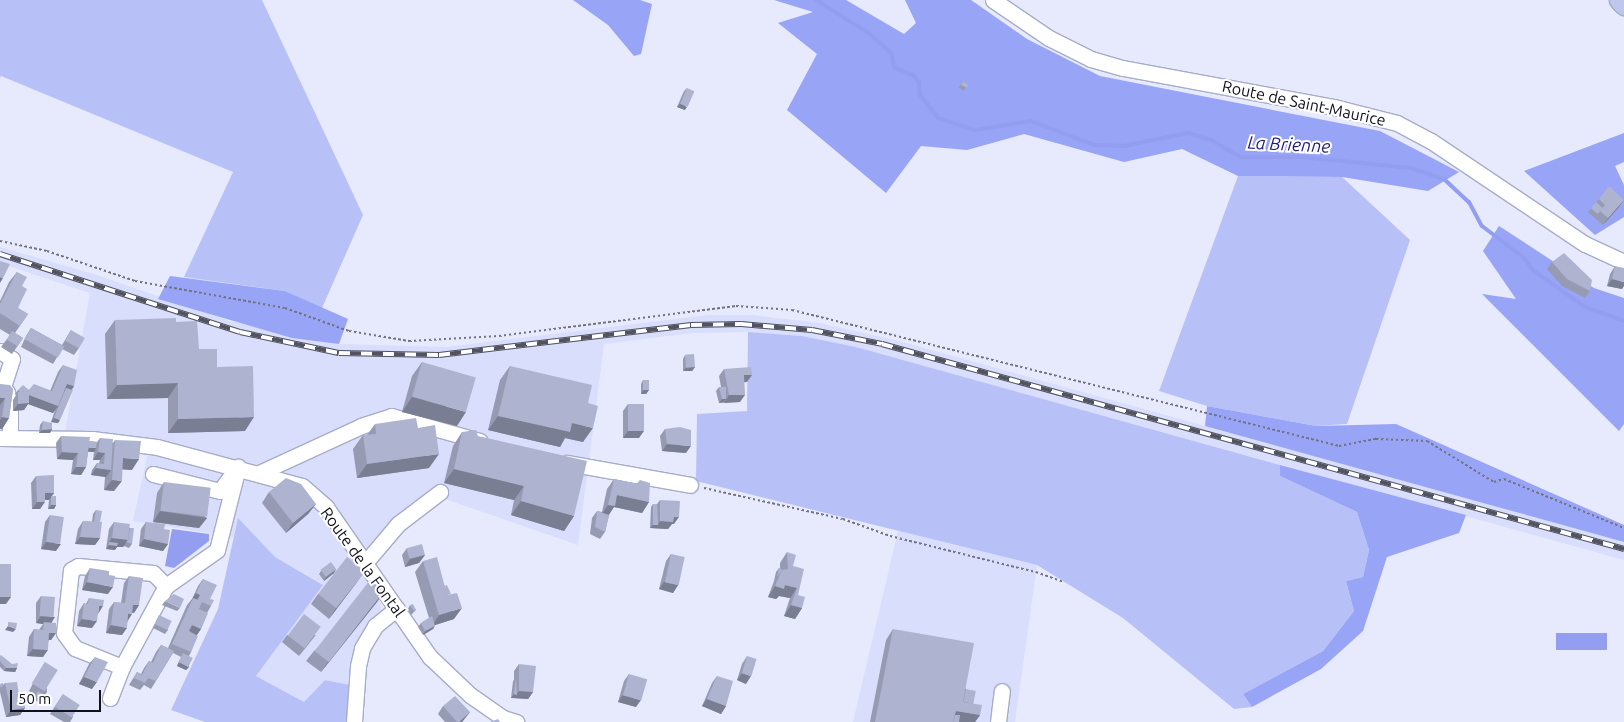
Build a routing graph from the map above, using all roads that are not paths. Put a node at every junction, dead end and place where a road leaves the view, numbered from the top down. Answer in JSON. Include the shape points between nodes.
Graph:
{"nodes":[{"id":1,"x":993,"y":0,"type":"edge"},
{"id":2,"x":1620,"y":0,"type":"edge"},
{"id":3,"x":1624,"y":4,"type":"edge"},
{"id":4,"x":1624,"y":262,"type":"edge"},
{"id":5,"x":0,"y":351,"type":"edge"},
{"id":6,"x":1,"y":386,"type":"edge"},
{"id":7,"x":5,"y":438,"type":"edge"},
{"id":8,"x":491,"y":444,"type":"edge"},
{"id":9,"x":556,"y":460,"type":"edge"},
{"id":10,"x":238,"y":467,"type":"junction"},
{"id":11,"x":259,"y":473,"type":"junction"},
{"id":12,"x":153,"y":474,"type":"dead end"},
{"id":13,"x":690,"y":485,"type":"road end"},
{"id":14,"x":440,"y":492,"type":"dead end"},
{"id":15,"x":365,"y":564,"type":"junction"},
{"id":16,"x":166,"y":586,"type":"junction"},
{"id":17,"x":397,"y":608,"type":"junction"},
{"id":18,"x":122,"y":667,"type":"junction"},
{"id":19,"x":1002,"y":691,"type":"dead end"},
{"id":20,"x":110,"y":698,"type":"dead end"},
{"id":21,"x":354,"y":722,"type":"edge"},
{"id":22,"x":516,"y":722,"type":"edge"},
{"id":23,"x":998,"y":722,"type":"edge"}],
"edges":[{"from":1,"to":4,"type":"street","name":"Route de Saint-Maurice","via":[[1049,38],[1091,59],[1334,107],[1397,123],[1431,141],[1585,244]]},
{"from":2,"to":3,"type":"highway"},
{"from":5,"to":6,"type":"street","via":[[12,359]]},
{"from":6,"to":7,"type":"street","via":[[10,406]]},
{"from":7,"to":10,"type":"street","name":"Route de la Fontal","via":[[92,439],[157,447]]},
{"from":8,"to":11,"type":"street","via":[[391,416],[361,426]]},
{"from":9,"to":13,"type":"street"},
{"from":10,"to":11,"type":"street","name":"Route de la Fontal"},
{"from":10,"to":12,"type":"street","via":[[220,491]]},
{"from":10,"to":16,"type":"street","via":[[216,550]]},
{"from":11,"to":15,"type":"street","name":"Route de la Fontal","via":[[302,486],[326,506]]},
{"from":14,"to":15,"type":"street","via":[[398,524]]},
{"from":15,"to":17,"type":"street","name":"Route de la Fontal"},
{"from":16,"to":18,"type":"street"},
{"from":16,"to":18,"type":"street","via":[[153,574],[86,566],[71,570],[64,633],[75,648]]},
{"from":17,"to":21,"type":"street","via":[[375,626],[362,648]]},
{"from":17,"to":22,"type":"street","name":"Route de la Fontal","via":[[430,657],[470,695],[503,718]]},
{"from":18,"to":20,"type":"street"},
{"from":19,"to":23,"type":"street"}]}
